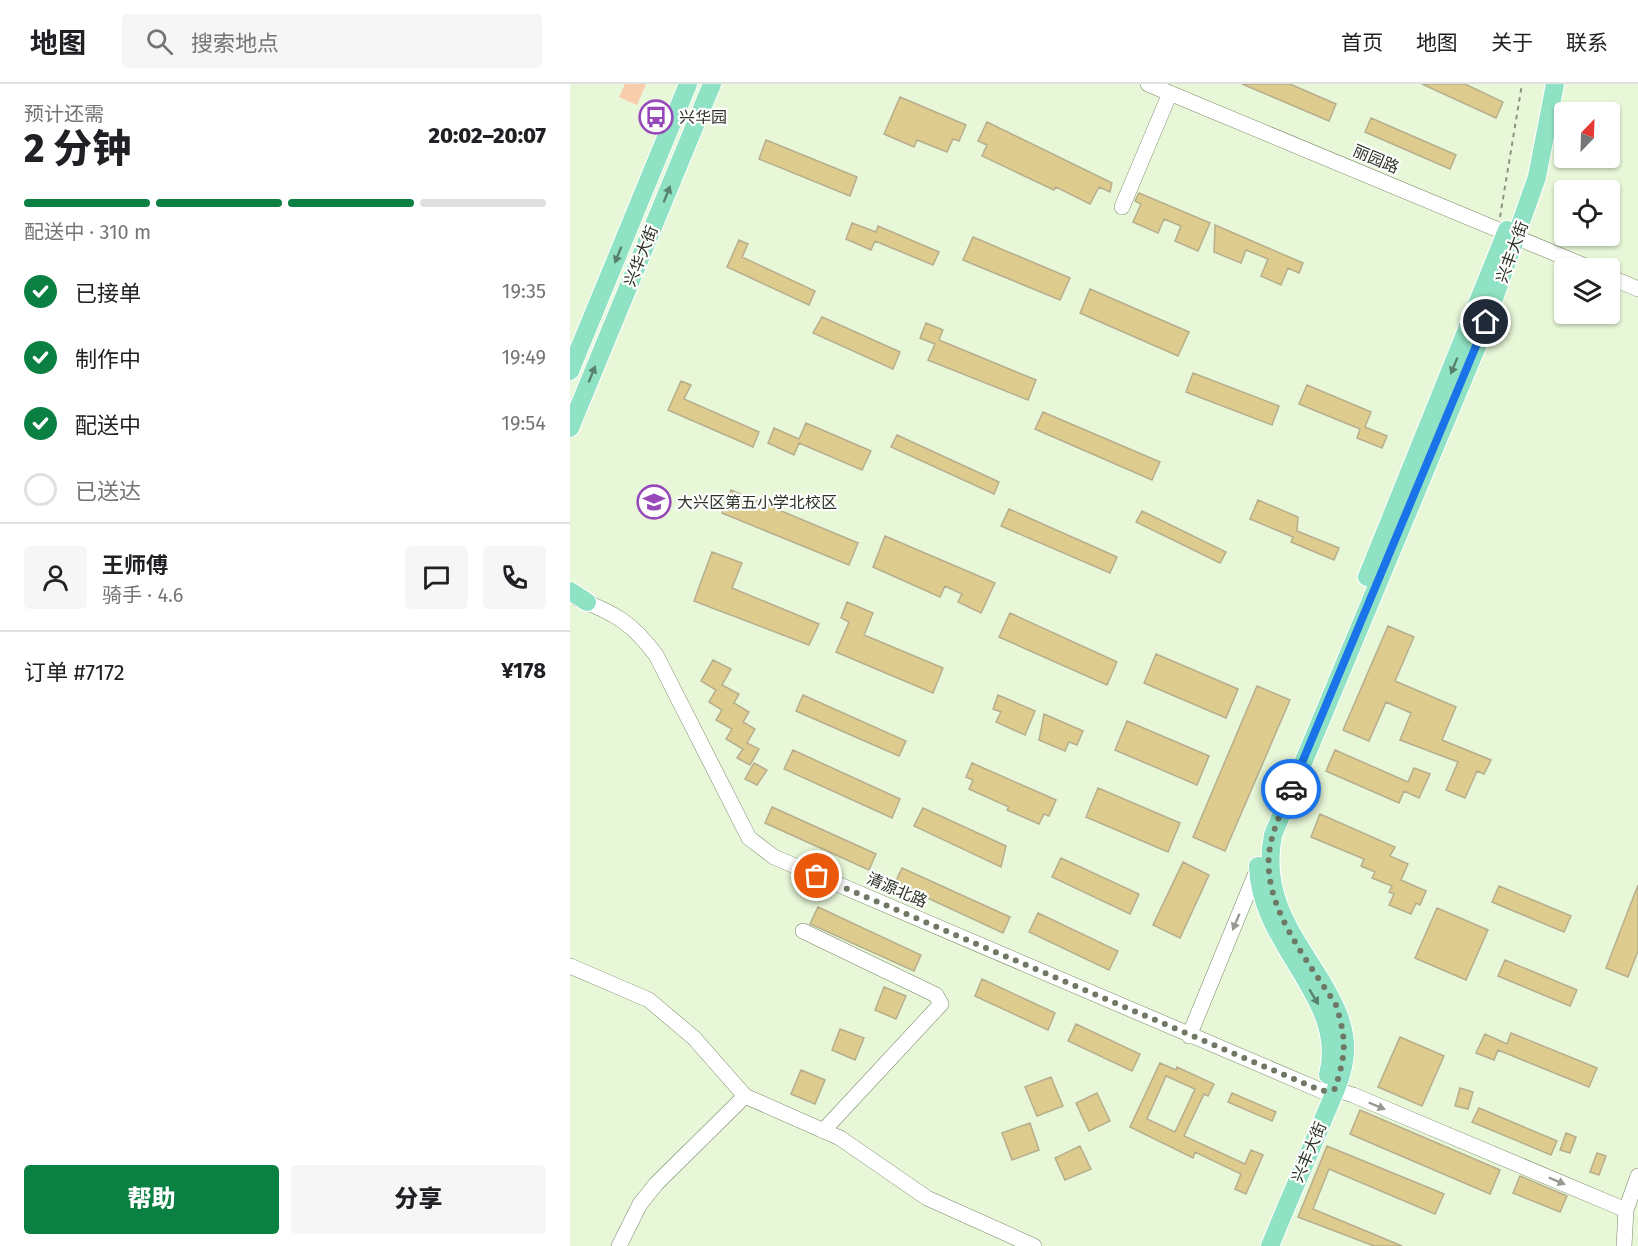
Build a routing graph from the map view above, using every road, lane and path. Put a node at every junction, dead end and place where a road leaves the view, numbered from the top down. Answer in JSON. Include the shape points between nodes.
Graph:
{"nodes":[{"id":1,"x":688,"y":84,"type":"edge"},
{"id":2,"x":712,"y":84,"type":"edge"},
{"id":3,"x":1148,"y":84,"type":"edge"},
{"id":4,"x":1522,"y":84,"type":"edge"},
{"id":5,"x":1542,"y":84,"type":"edge"},
{"id":6,"x":1555,"y":84,"type":"edge"},
{"id":7,"x":1170,"y":93,"type":"junction"},
{"id":8,"x":1122,"y":207,"type":"dead end"},
{"id":9,"x":1511,"y":236,"type":"junction"},
{"id":10,"x":1565,"y":258,"type":"edge"},
{"id":11,"x":1620,"y":281,"type":"edge"},
{"id":12,"x":1638,"y":289,"type":"edge"},
{"id":13,"x":570,"y":371,"type":"edge"},
{"id":14,"x":570,"y":428,"type":"edge"},
{"id":15,"x":570,"y":593,"type":"edge"},
{"id":16,"x":587,"y":602,"type":"joint"},
{"id":17,"x":1258,"y":868,"type":"junction"},
{"id":18,"x":802,"y":931,"type":"dead end"},
{"id":19,"x":570,"y":966,"type":"edge"},
{"id":20,"x":1188,"y":1035,"type":"junction"},
{"id":21,"x":1329,"y":1090,"type":"junction"},
{"id":22,"x":745,"y":1096,"type":"junction"},
{"id":23,"x":824,"y":1131,"type":"junction"},
{"id":24,"x":1638,"y":1176,"type":"edge"},
{"id":25,"x":1626,"y":1210,"type":"junction"},
{"id":26,"x":619,"y":1246,"type":"edge"},
{"id":27,"x":1034,"y":1246,"type":"edge"},
{"id":28,"x":1258,"y":1246,"type":"edge"},
{"id":29,"x":1270,"y":1246,"type":"edge"},
{"id":30,"x":1624,"y":1246,"type":"edge"}],
"edges":[{"from":1,"to":13,"type":"main road","name":"兴华大街","one_way":true},
{"from":14,"to":2,"type":"main road","name":"兴华大街","one_way":true},
{"from":3,"to":7,"type":"street","name":"丽园路"},
{"from":4,"to":9,"type":"path","via":[[1500,218]]},
{"from":5,"to":9,"type":"main road","name":"兴丰大街"},
{"from":6,"to":9,"type":"main road","name":"兴丰大街","via":[[1537,177]]},
{"from":7,"to":8,"type":"street"},
{"from":7,"to":9,"type":"street","name":"丽园路"},
{"from":9,"to":10,"type":"street","name":"丽园路"},
{"from":9,"to":17,"type":"main road","name":"兴丰大街","one_way":true,"via":[[1265,824]]},
{"from":9,"to":21,"type":"main road","name":"兴丰大街","via":[[1478,344],[1273,835],[1269,856],[1274,896],[1288,927],[1336,1005],[1343,1030],[1346,1051]]},
{"from":11,"to":12,"type":"street"},
{"from":15,"to":16,"type":"main road"},
{"from":16,"to":20,"type":"street","name":"清源北路","via":[[638,630],[656,654],[749,838],[774,857]]},
{"from":17,"to":20,"type":"street","one_way":true},
{"from":17,"to":21,"type":"main road","name":"兴丰大街","one_way":true,"via":[[1260,893],[1268,917],[1321,1008],[1331,1037]]},
{"from":18,"to":23,"type":"street","via":[[936,995],[940,1004]]},
{"from":19,"to":22,"type":"street","via":[[649,1000],[694,1038]]},
{"from":20,"to":21,"type":"street","name":"清源北路"},
{"from":21,"to":25,"type":"street","name":"清源北路","one_way":true},
{"from":21,"to":28,"type":"main road","name":"兴丰大街"},
{"from":21,"to":29,"type":"main road","name":"兴丰大街"},
{"from":22,"to":23,"type":"street"},
{"from":22,"to":26,"type":"street","via":[[656,1184],[640,1204]]},
{"from":23,"to":27,"type":"street","via":[[927,1198]]},
{"from":24,"to":25,"type":"street"},
{"from":25,"to":30,"type":"street"}]}
